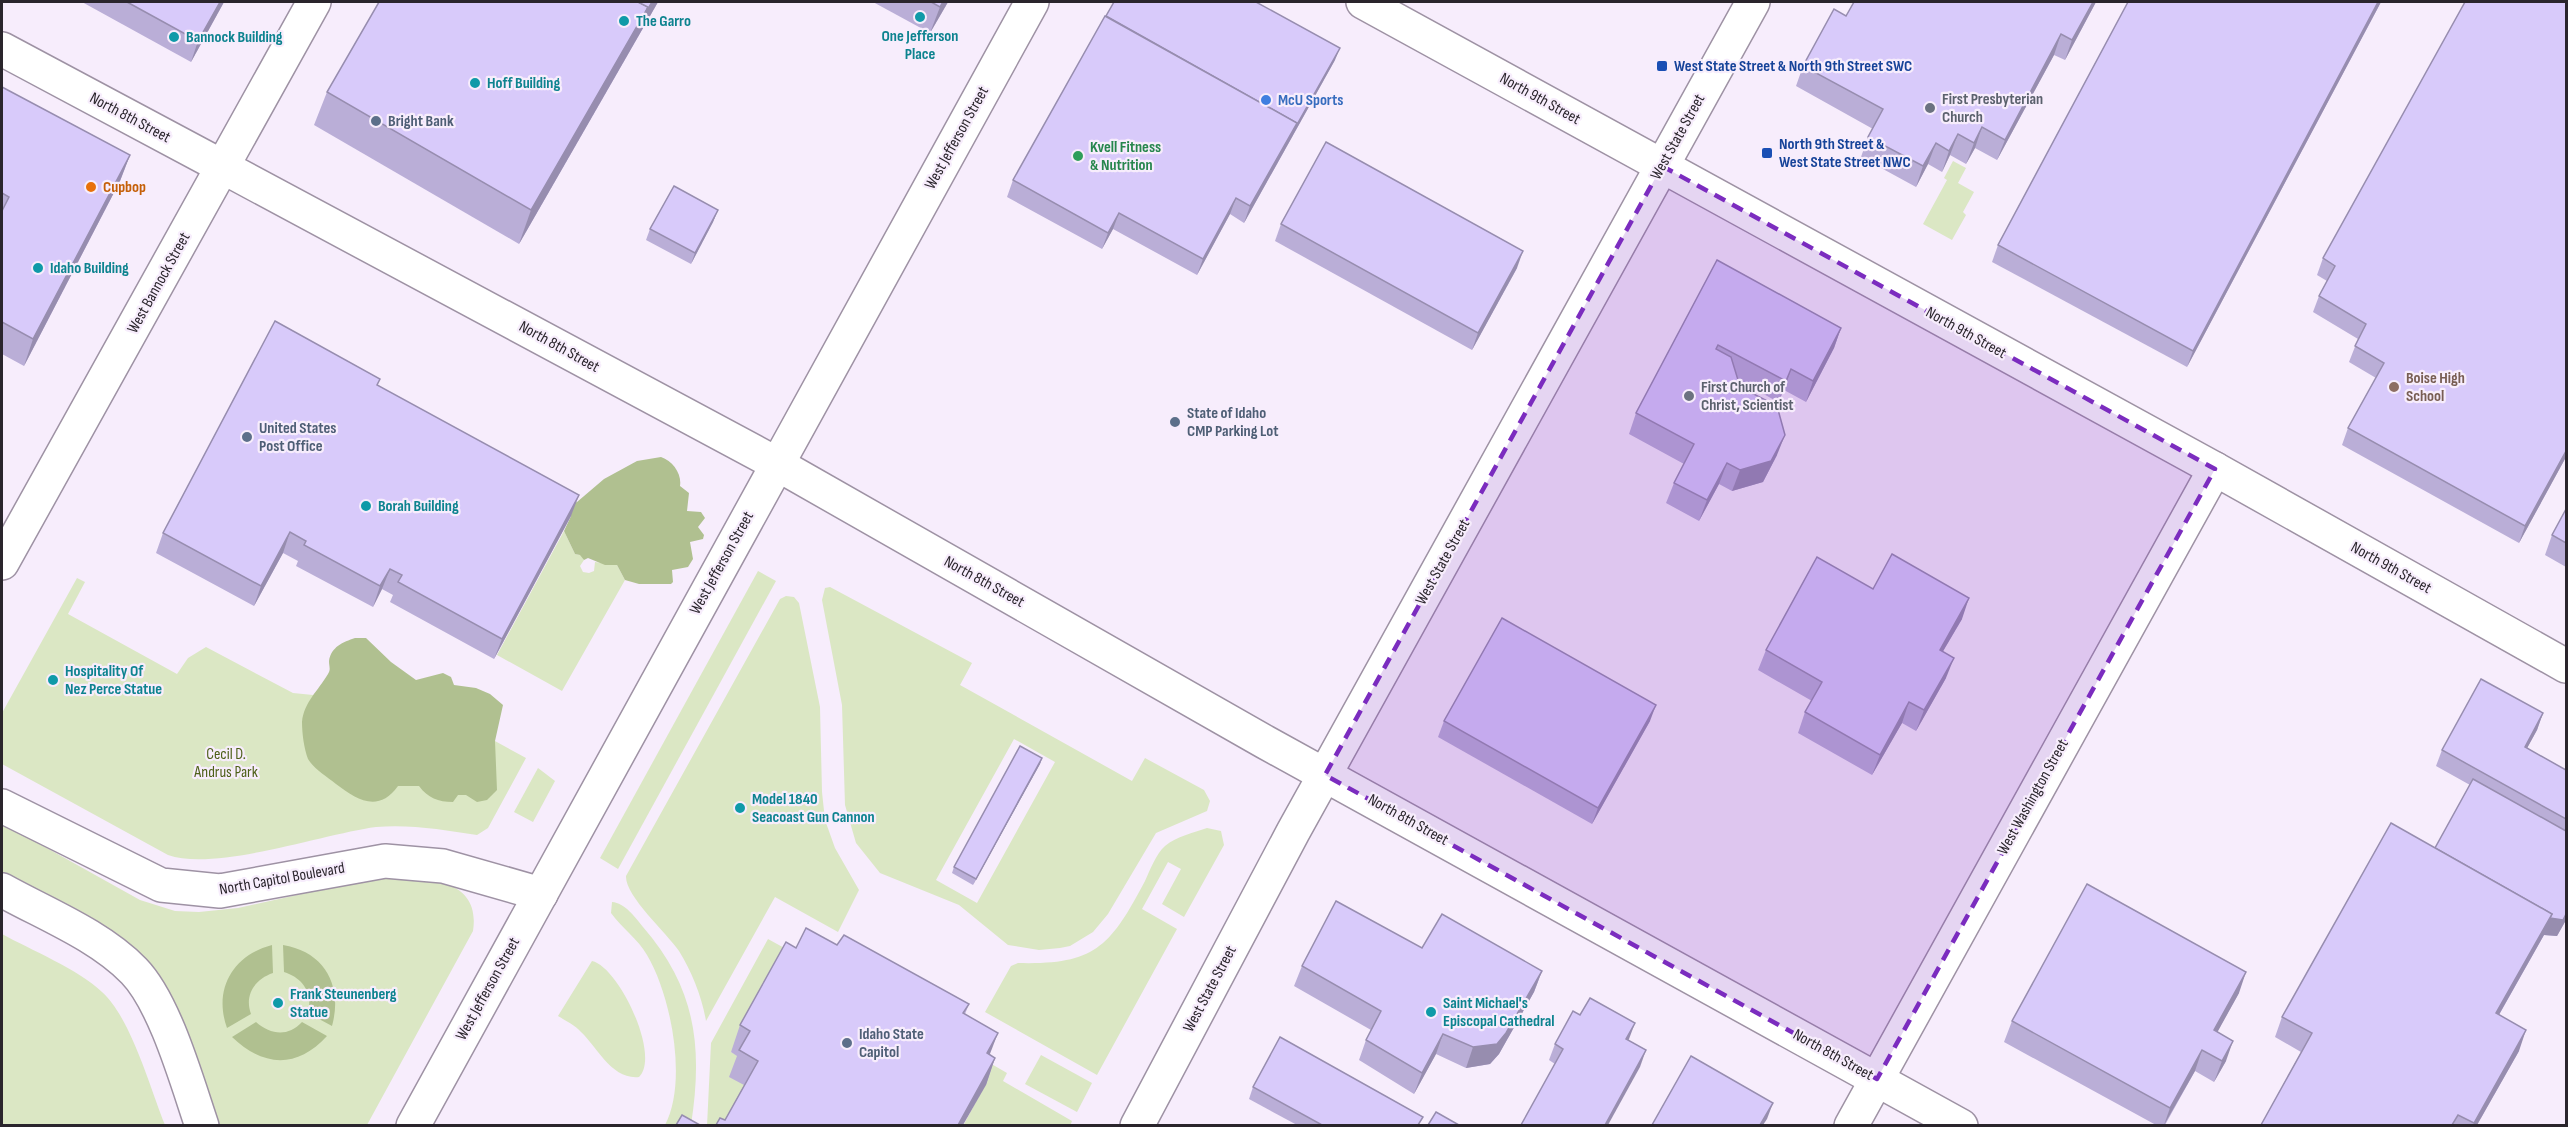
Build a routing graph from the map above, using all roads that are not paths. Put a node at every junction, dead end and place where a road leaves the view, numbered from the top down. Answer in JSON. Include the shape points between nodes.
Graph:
{"nodes":[{"id":1,"x":314,"y":2,"type":"edge"},
{"id":2,"x":1032,"y":2,"type":"edge"},
{"id":3,"x":1363,"y":2,"type":"edge"},
{"id":4,"x":1753,"y":2,"type":"edge"},
{"id":5,"x":2,"y":49,"type":"edge"},
{"id":6,"x":1662,"y":166,"type":"junction"},
{"id":7,"x":223,"y":167,"type":"junction"},
{"id":8,"x":777,"y":464,"type":"junction"},
{"id":9,"x":2215,"y":469,"type":"junction"},
{"id":10,"x":2,"y":563,"type":"edge"},
{"id":11,"x":2566,"y":666,"type":"edge"},
{"id":12,"x":1325,"y":775,"type":"junction"},
{"id":13,"x":2,"y":806,"type":"edge"},
{"id":14,"x":2,"y":890,"type":"edge"},
{"id":15,"x":541,"y":894,"type":"junction"},
{"id":16,"x":1877,"y":1079,"type":"junction"},
{"id":17,"x":202,"y":1125,"type":"edge"},
{"id":18,"x":413,"y":1125,"type":"edge"},
{"id":19,"x":1137,"y":1125,"type":"edge"},
{"id":20,"x":1851,"y":1125,"type":"edge"},
{"id":21,"x":1961,"y":1125,"type":"edge"}],
"edges":[{"from":1,"to":7,"type":"street","name":"West Bannock Street"},
{"from":2,"to":8,"type":"street","name":"West Jefferson Street"},
{"from":3,"to":6,"type":"street","name":"North 9th Street"},
{"from":4,"to":6,"type":"street","name":"West State Street"},
{"from":5,"to":7,"type":"street","name":"North 8th Street"},
{"from":6,"to":9,"type":"street","name":"North 9th Street"},
{"from":6,"to":12,"type":"street","name":"West State Street"},
{"from":7,"to":8,"type":"street","name":"North 8th Street"},
{"from":7,"to":10,"type":"street","name":"West Bannock Street"},
{"from":8,"to":12,"type":"street","name":"North 8th Street"},
{"from":8,"to":15,"type":"street","name":"West Jefferson Street"},
{"from":9,"to":11,"type":"street","name":"North 9th Street"},
{"from":9,"to":16,"type":"street","name":"West Washington Street"},
{"from":12,"to":16,"type":"street","name":"North 8th Street"},
{"from":12,"to":19,"type":"street","name":"West State Street"},
{"from":13,"to":15,"type":"street","name":"North Capitol Boulevard","via":[[161,885],[220,891],[385,861],[443,866]]},
{"from":14,"to":17,"type":"street","via":[[107,948],[136,973],[158,1011]]},
{"from":15,"to":18,"type":"street","name":"West Jefferson Street"},
{"from":16,"to":20,"type":"street","name":"West Washington Street"},
{"from":16,"to":21,"type":"street","name":"North 8th Street"}]}
